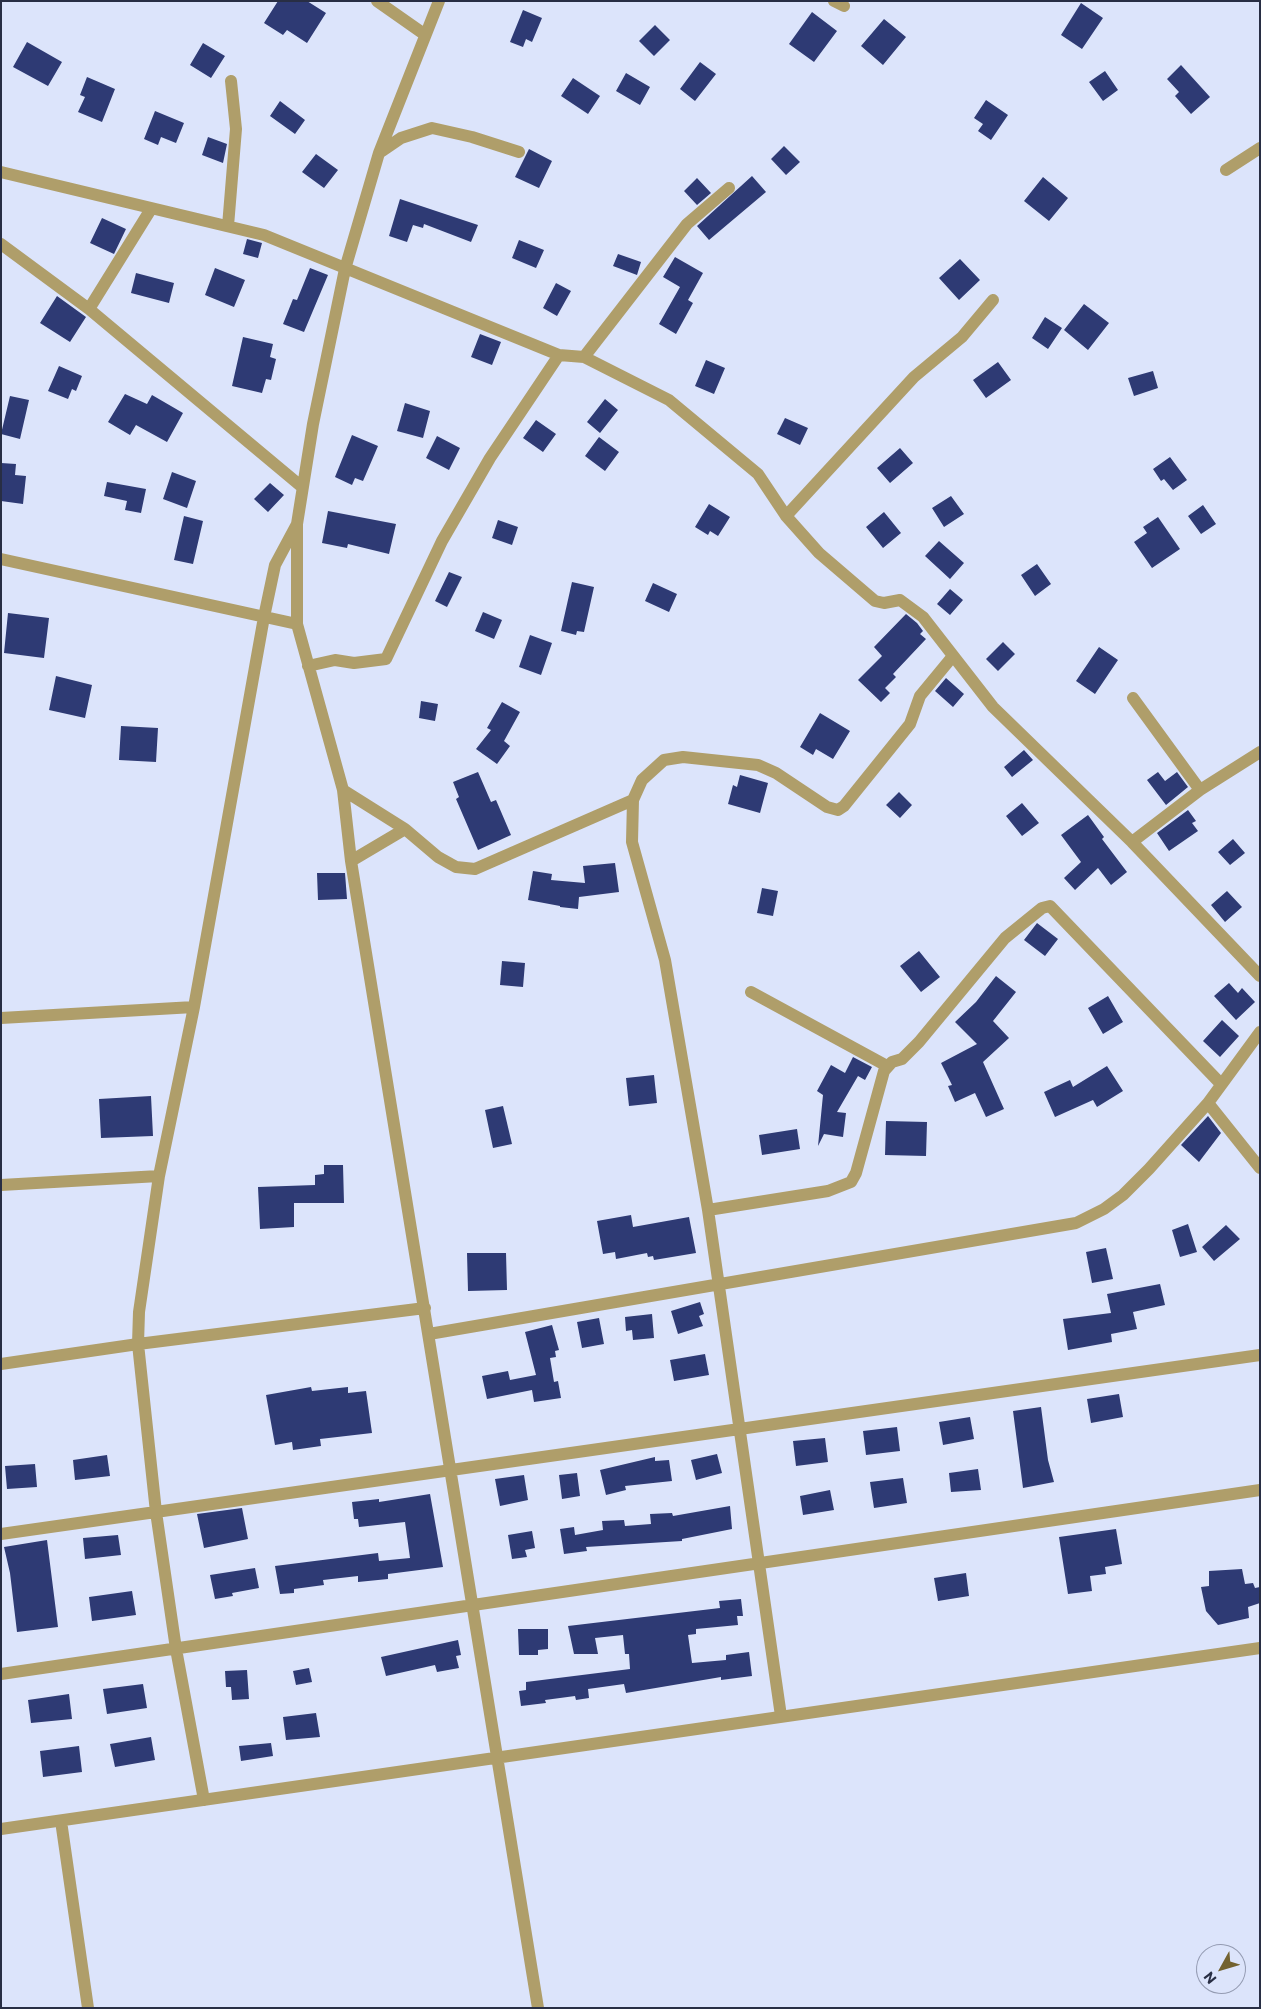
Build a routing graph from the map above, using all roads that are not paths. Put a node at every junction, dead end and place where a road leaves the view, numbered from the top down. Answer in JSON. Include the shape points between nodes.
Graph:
{"nodes":[{"id":1,"x":377,"y":1,"type":"edge"},
{"id":2,"x":439,"y":1,"type":"edge"},
{"id":3,"x":424,"y":34,"type":"junction"},
{"id":4,"x":231,"y":81,"type":"dead end"},
{"id":5,"x":1260,"y":148,"type":"edge"},
{"id":6,"x":379,"y":152,"type":"junction"},
{"id":7,"x":519,"y":152,"type":"dead end"},
{"id":8,"x":1226,"y":170,"type":"dead end"},
{"id":9,"x":1,"y":172,"type":"edge"},
{"id":10,"x":729,"y":188,"type":"dead end"},
{"id":11,"x":151,"y":209,"type":"junction"},
{"id":12,"x":228,"y":226,"type":"junction"},
{"id":13,"x":1,"y":244,"type":"edge"},
{"id":14,"x":345,"y":269,"type":"junction"},
{"id":15,"x":994,"y":300,"type":"dead end"},
{"id":16,"x":88,"y":309,"type":"junction"},
{"id":17,"x":559,"y":355,"type":"junction"},
{"id":18,"x":584,"y":357,"type":"junction"},
{"id":19,"x":302,"y":487,"type":"junction"},
{"id":20,"x":786,"y":516,"type":"junction"},
{"id":21,"x":296,"y":524,"type":"junction"},
{"id":22,"x":1,"y":559,"type":"edge"},
{"id":23,"x":264,"y":617,"type":"junction"},
{"id":24,"x":297,"y":624,"type":"junction"},
{"id":25,"x":953,"y":656,"type":"junction"},
{"id":26,"x":308,"y":666,"type":"junction"},
{"id":27,"x":1134,"y":698,"type":"dead end"},
{"id":28,"x":1260,"y":752,"type":"edge"},
{"id":29,"x":343,"y":790,"type":"junction"},
{"id":30,"x":1200,"y":790,"type":"junction"},
{"id":31,"x":633,"y":800,"type":"junction"},
{"id":32,"x":405,"y":829,"type":"junction"},
{"id":33,"x":1132,"y":842,"type":"junction"},
{"id":34,"x":351,"y":861,"type":"junction"},
{"id":35,"x":1260,"y":976,"type":"edge"},
{"id":36,"x":751,"y":992,"type":"dead end"},
{"id":37,"x":194,"y":1008,"type":"junction"},
{"id":38,"x":1,"y":1018,"type":"edge"},
{"id":39,"x":1260,"y":1032,"type":"edge"},
{"id":40,"x":887,"y":1066,"type":"junction"},
{"id":41,"x":1220,"y":1083,"type":"junction"},
{"id":42,"x":1208,"y":1103,"type":"junction"},
{"id":43,"x":1260,"y":1168,"type":"edge"},
{"id":44,"x":159,"y":1176,"type":"junction"},
{"id":45,"x":1,"y":1185,"type":"edge"},
{"id":46,"x":708,"y":1210,"type":"junction"},
{"id":47,"x":719,"y":1285,"type":"junction"},
{"id":48,"x":425,"y":1308,"type":"junction"},
{"id":49,"x":429,"y":1334,"type":"junction"},
{"id":50,"x":138,"y":1344,"type":"junction"},
{"id":51,"x":1260,"y":1355,"type":"edge"},
{"id":52,"x":1,"y":1364,"type":"edge"},
{"id":53,"x":740,"y":1429,"type":"junction"},
{"id":54,"x":451,"y":1470,"type":"junction"},
{"id":55,"x":1260,"y":1490,"type":"edge"},
{"id":56,"x":156,"y":1512,"type":"junction"},
{"id":57,"x":1,"y":1534,"type":"edge"},
{"id":58,"x":759,"y":1564,"type":"junction"},
{"id":59,"x":473,"y":1606,"type":"junction"},
{"id":60,"x":1260,"y":1648,"type":"edge"},
{"id":61,"x":176,"y":1649,"type":"junction"},
{"id":62,"x":1,"y":1674,"type":"edge"},
{"id":63,"x":781,"y":1716,"type":"junction"},
{"id":64,"x":498,"y":1758,"type":"junction"},
{"id":65,"x":204,"y":1800,"type":"junction"},
{"id":66,"x":61,"y":1821,"type":"junction"},
{"id":67,"x":1,"y":1829,"type":"edge"},
{"id":68,"x":88,"y":2008,"type":"edge"},
{"id":69,"x":538,"y":2008,"type":"edge"}],
"edges":[{"from":1,"to":3,"type":"street"},
{"from":2,"to":3,"type":"street"},
{"from":3,"to":6,"type":"street"},
{"from":4,"to":12,"type":"street","via":[[236,129]]},
{"from":5,"to":8,"type":"street"},
{"from":6,"to":7,"type":"street","via":[[401,138],[432,128]]},
{"from":6,"to":14,"type":"street"},
{"from":9,"to":11,"type":"street"},
{"from":10,"to":18,"type":"street","via":[[687,224]]},
{"from":11,"to":12,"type":"street"},
{"from":11,"to":16,"type":"street"},
{"from":12,"to":14,"type":"street","via":[[264,235]]},
{"from":13,"to":16,"type":"street"},
{"from":14,"to":17,"type":"street"},
{"from":14,"to":19,"type":"street"},
{"from":15,"to":20,"type":"street","via":[[962,337],[914,377]]},
{"from":16,"to":19,"type":"street"},
{"from":17,"to":18,"type":"street"},
{"from":17,"to":26,"type":"street","via":[[490,458],[446,533],[386,658],[354,663],[335,660]]},
{"from":18,"to":20,"type":"street","via":[[669,400],[758,474]]},
{"from":19,"to":21,"type":"street"},
{"from":20,"to":25,"type":"street","via":[[818,553],[875,601],[900,600],[924,617]]},
{"from":21,"to":23,"type":"street","via":[[275,565]]},
{"from":21,"to":24,"type":"street"},
{"from":22,"to":23,"type":"street"},
{"from":23,"to":24,"type":"street"},
{"from":23,"to":37,"type":"street"},
{"from":24,"to":26,"type":"street"},
{"from":25,"to":31,"type":"street","via":[[920,696],[910,724],[838,810],[826,807],[776,773],[758,765],[683,757],[664,760],[642,780]]},
{"from":25,"to":33,"type":"street","via":[[993,706]]},
{"from":26,"to":29,"type":"street"},
{"from":27,"to":30,"type":"street"},
{"from":28,"to":30,"type":"street"},
{"from":29,"to":32,"type":"street"},
{"from":29,"to":34,"type":"street"},
{"from":30,"to":33,"type":"street"},
{"from":31,"to":32,"type":"street","via":[[475,869],[456,867],[438,857]]},
{"from":31,"to":46,"type":"street","via":[[632,842],[665,960]]},
{"from":32,"to":34,"type":"street"},
{"from":33,"to":35,"type":"street"},
{"from":34,"to":48,"type":"street"},
{"from":36,"to":40,"type":"street"},
{"from":37,"to":38,"type":"street"},
{"from":37,"to":44,"type":"street"},
{"from":39,"to":41,"type":"street"},
{"from":40,"to":41,"type":"street","via":[[902,1059],[932,1028],[1005,938],[1042,908],[1050,906]]},
{"from":40,"to":46,"type":"street","via":[[851,1182],[828,1191]]},
{"from":41,"to":42,"type":"street"},
{"from":42,"to":43,"type":"street"},
{"from":42,"to":47,"type":"street","via":[[1123,1195],[1076,1223]]},
{"from":44,"to":45,"type":"street"},
{"from":44,"to":50,"type":"street","via":[[143,1275]]},
{"from":46,"to":47,"type":"street"},
{"from":47,"to":49,"type":"street"},
{"from":47,"to":53,"type":"street"},
{"from":48,"to":49,"type":"street"},
{"from":48,"to":50,"type":"street"},
{"from":49,"to":54,"type":"street"},
{"from":50,"to":52,"type":"street"},
{"from":50,"to":56,"type":"street"},
{"from":51,"to":53,"type":"street"},
{"from":53,"to":54,"type":"street"},
{"from":53,"to":58,"type":"street"},
{"from":54,"to":56,"type":"street"},
{"from":54,"to":59,"type":"street"},
{"from":55,"to":58,"type":"street"},
{"from":56,"to":57,"type":"street"},
{"from":56,"to":61,"type":"street"},
{"from":58,"to":59,"type":"street"},
{"from":58,"to":63,"type":"street"},
{"from":59,"to":61,"type":"street"},
{"from":59,"to":64,"type":"street"},
{"from":60,"to":63,"type":"street"},
{"from":61,"to":62,"type":"street"},
{"from":61,"to":65,"type":"street"},
{"from":63,"to":64,"type":"street"},
{"from":64,"to":65,"type":"street"},
{"from":64,"to":69,"type":"street"},
{"from":65,"to":66,"type":"street"},
{"from":66,"to":67,"type":"street"},
{"from":66,"to":68,"type":"street"}]}
